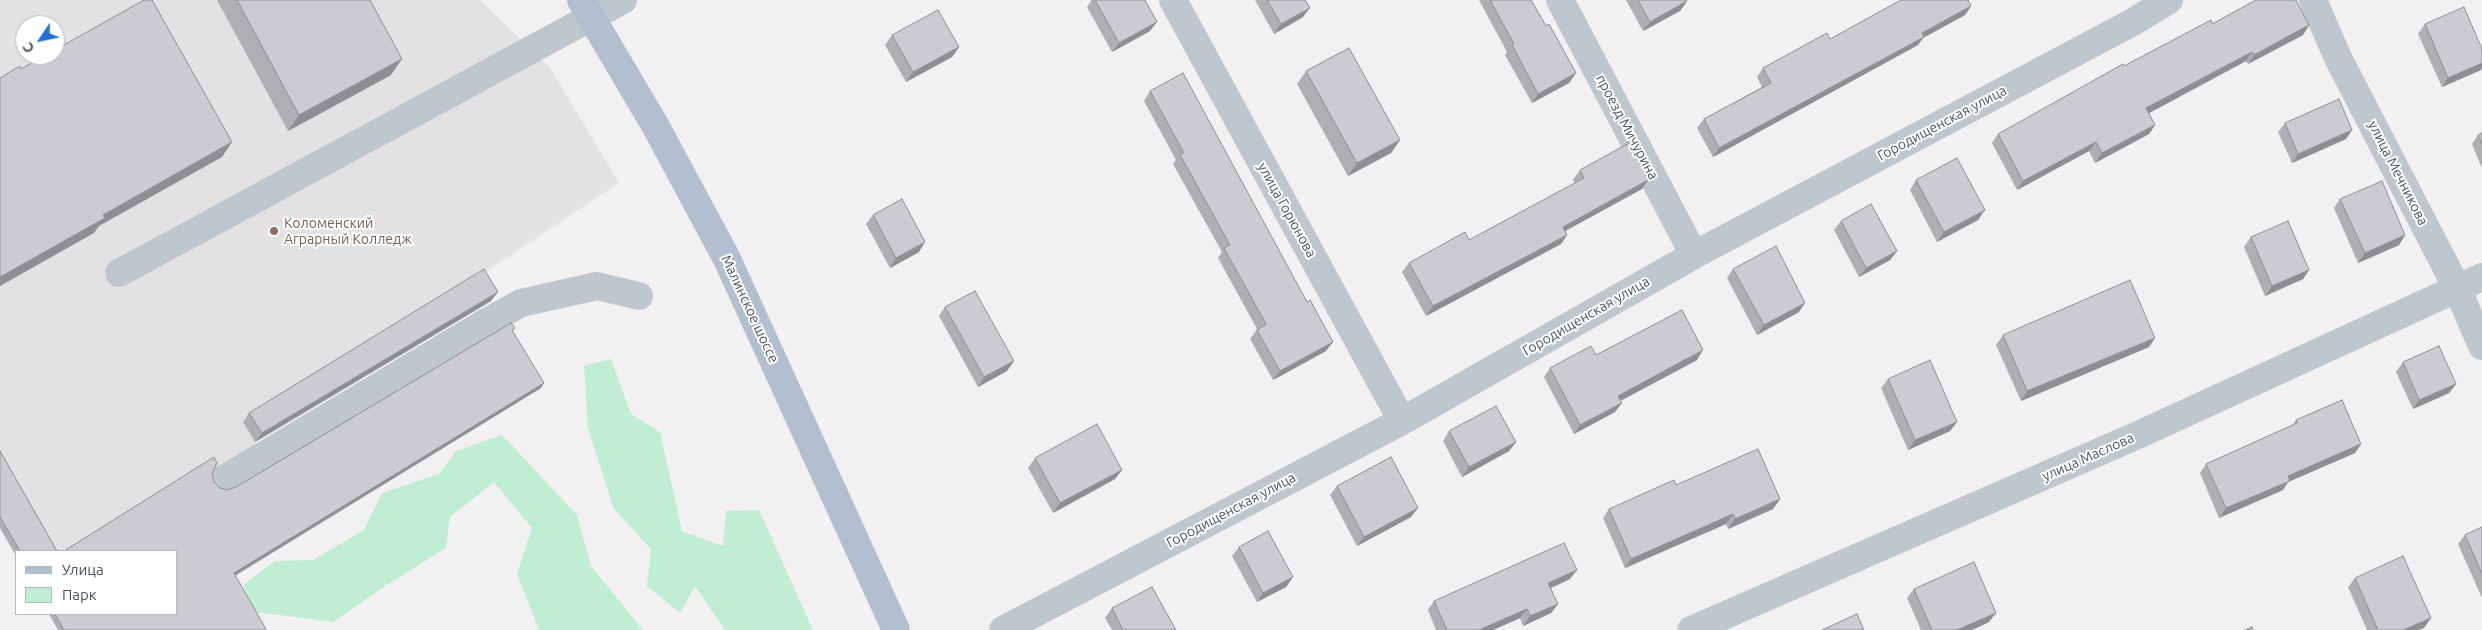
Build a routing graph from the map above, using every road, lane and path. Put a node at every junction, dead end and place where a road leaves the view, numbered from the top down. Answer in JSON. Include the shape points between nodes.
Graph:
{"nodes":[{"id":1,"x":623,"y":0,"type":"edge"},
{"id":2,"x":1173,"y":0,"type":"edge"},
{"id":3,"x":1560,"y":0,"type":"edge"},
{"id":4,"x":2169,"y":0,"type":"edge"},
{"id":5,"x":2313,"y":0,"type":"edge"},
{"id":6,"x":586,"y":8,"type":"edge"},
{"id":7,"x":1694,"y":254,"type":"junction"},
{"id":8,"x":119,"y":274,"type":"dead end"},
{"id":9,"x":2482,"y":276,"type":"edge"},
{"id":10,"x":2457,"y":288,"type":"junction"},
{"id":11,"x":639,"y":296,"type":"dead end"},
{"id":12,"x":2482,"y":346,"type":"edge"},
{"id":13,"x":1402,"y":421,"type":"junction"},
{"id":14,"x":224,"y":479,"type":"dead end"},
{"id":15,"x":896,"y":630,"type":"edge"},
{"id":16,"x":1003,"y":630,"type":"edge"},
{"id":17,"x":1691,"y":630,"type":"edge"}],
"edges":[{"from":1,"to":6,"type":"street"},
{"from":2,"to":13,"type":"street","name":"улица Горюнова"},
{"from":3,"to":7,"type":"street","name":"проезд Мичурина"},
{"from":4,"to":7,"type":"street","name":"Городищенская улица"},
{"from":5,"to":10,"type":"street","name":"улица Мечникова","via":[[2338,58]]},
{"from":6,"to":8,"type":"street"},
{"from":6,"to":15,"type":"main road","name":"Малинское шоссе","via":[[727,259]]},
{"from":7,"to":13,"type":"street","name":"Городищенская улица"},
{"from":9,"to":10,"type":"street","name":"улица Маслова"},
{"from":10,"to":12,"type":"street","name":"улица Мечникова"},
{"from":10,"to":17,"type":"street","name":"улица Маслова","via":[[2138,435]]},
{"from":11,"to":14,"type":"street","via":[[597,286],[521,303]]},
{"from":13,"to":16,"type":"street","name":"Городищенская улица"}]}
